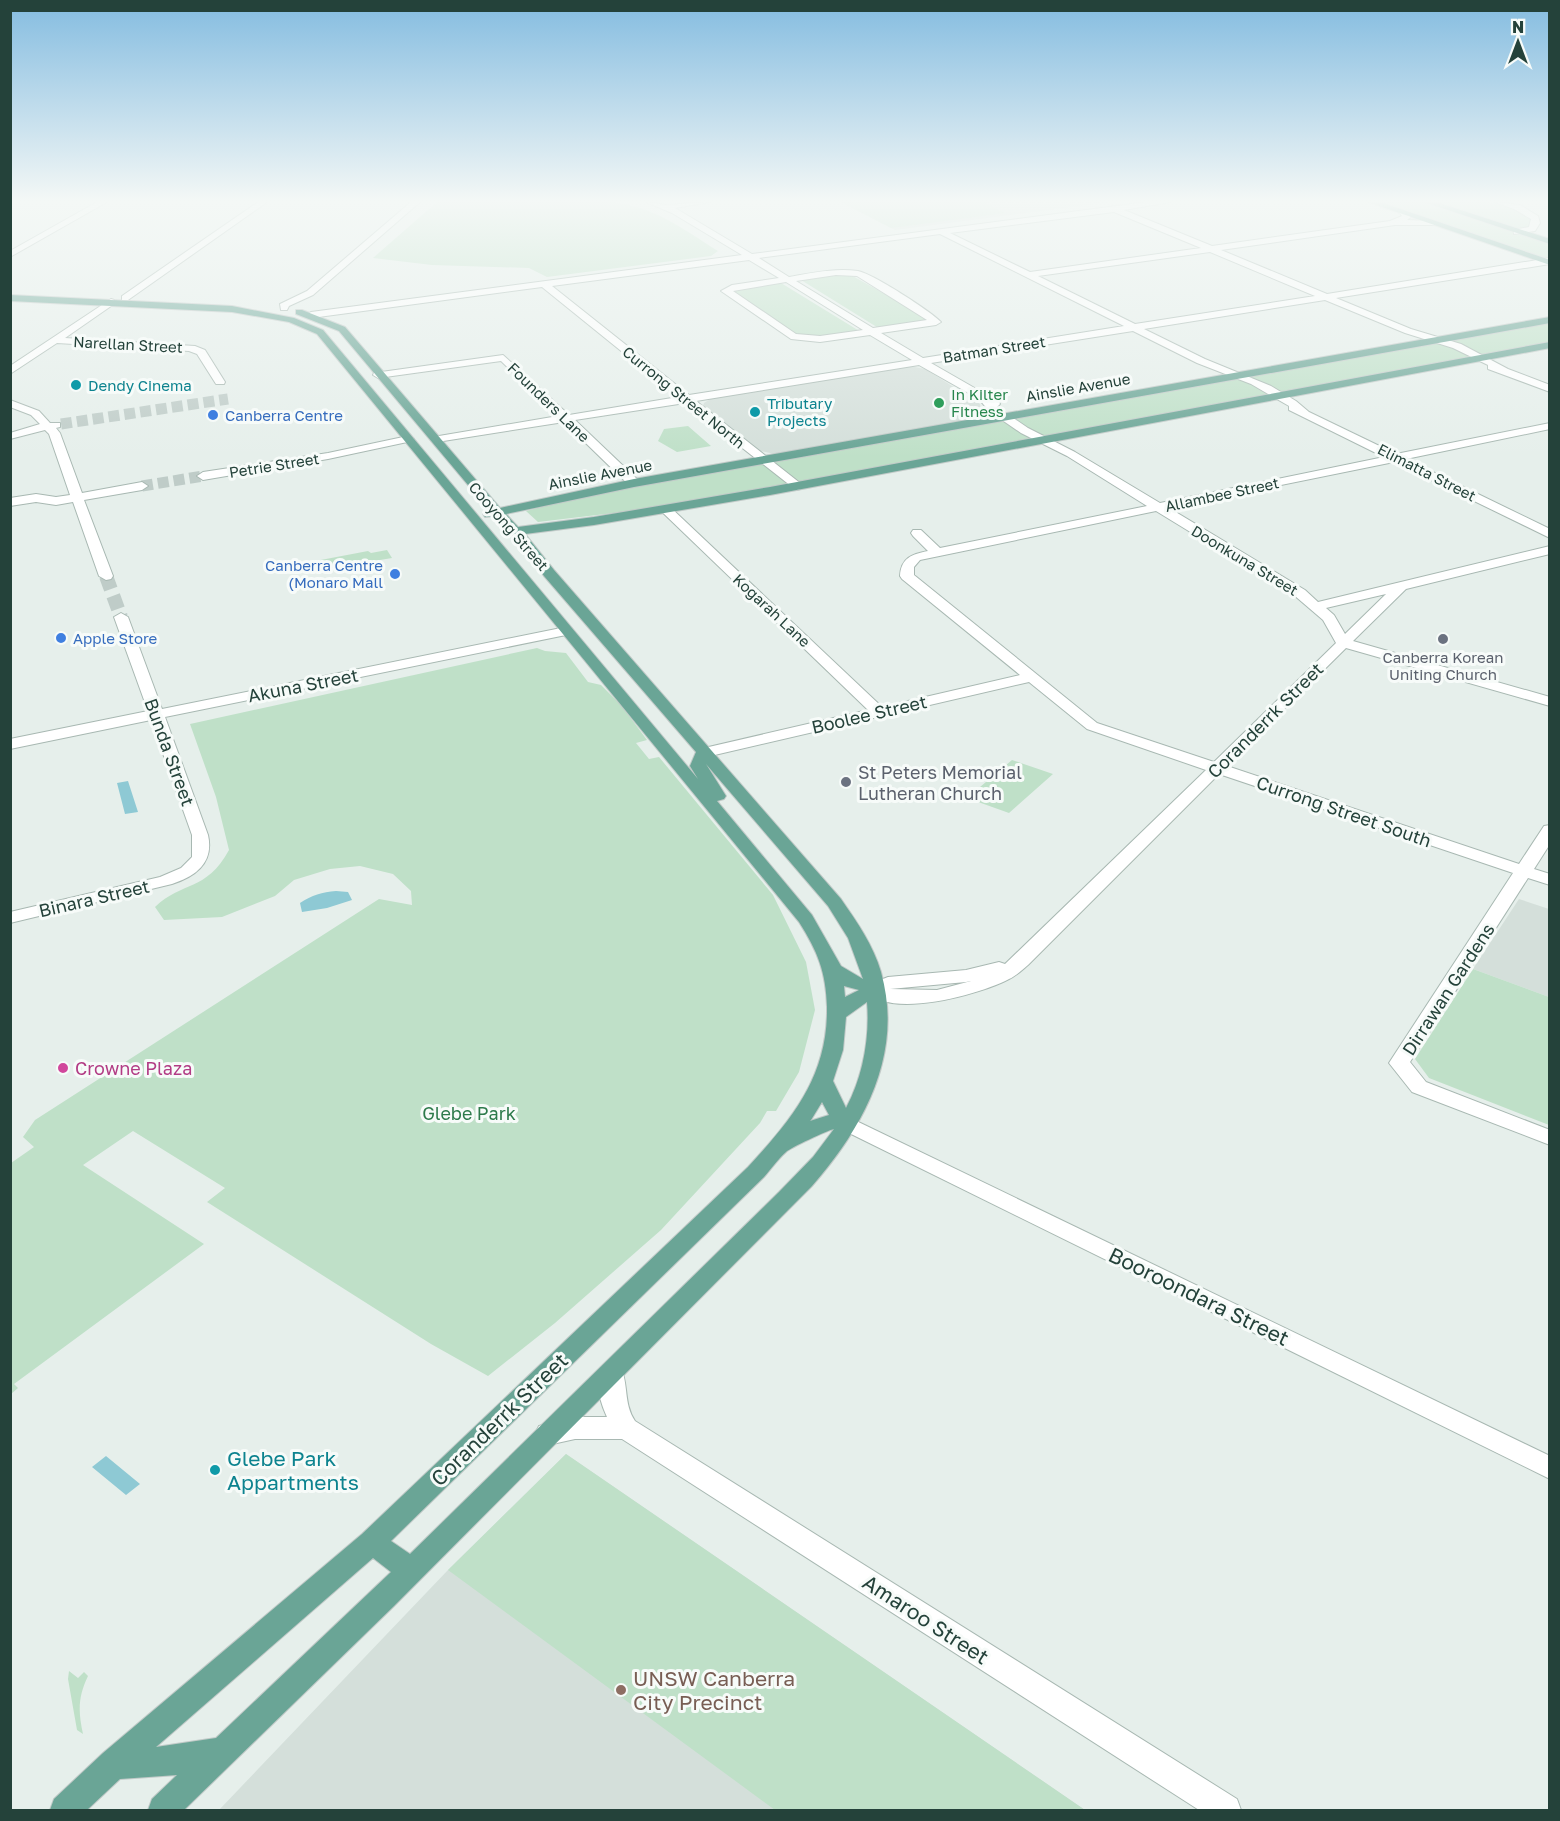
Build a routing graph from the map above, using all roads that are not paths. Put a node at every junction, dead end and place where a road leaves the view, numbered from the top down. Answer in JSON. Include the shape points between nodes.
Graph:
{"nodes":[{"id":1,"x":129,"y":287,"type":"edge"},
{"id":2,"x":141,"y":287,"type":"edge"},
{"id":3,"x":316,"y":287,"type":"edge"},
{"id":4,"x":530,"y":287,"type":"edge"},
{"id":5,"x":547,"y":287,"type":"edge"},
{"id":6,"x":738,"y":287,"type":"edge"},
{"id":7,"x":799,"y":287,"type":"edge"},
{"id":8,"x":881,"y":287,"type":"edge"},
{"id":9,"x":1053,"y":287,"type":"edge"},
{"id":10,"x":1302,"y":287,"type":"edge"},
{"id":11,"x":1379,"y":287,"type":"edge"},
{"id":12,"x":10,"y":292,"type":"edge"},
{"id":13,"x":1323,"y":296,"type":"junction"},
{"id":14,"x":10,"y":298,"type":"edge"},
{"id":15,"x":125,"y":298,"type":"junction"},
{"id":16,"x":112,"y":300,"type":"junction"},
{"id":17,"x":369,"y":308,"type":"junction"},
{"id":18,"x":282,"y":313,"type":"junction"},
{"id":19,"x":311,"y":315,"type":"junction"},
{"id":20,"x":1550,"y":320,"type":"edge"},
{"id":21,"x":328,"y":322,"type":"junction"},
{"id":22,"x":1133,"y":326,"type":"junction"},
{"id":23,"x":873,"y":332,"type":"junction"},
{"id":24,"x":56,"y":340,"type":"junction"},
{"id":25,"x":1432,"y":341,"type":"junction"},
{"id":26,"x":1550,"y":345,"type":"edge"},
{"id":27,"x":1475,"y":359,"type":"junction"},
{"id":28,"x":919,"y":361,"type":"junction"},
{"id":29,"x":1202,"y":361,"type":"junction"},
{"id":30,"x":10,"y":371,"type":"edge"},
{"id":31,"x":1239,"y":375,"type":"junction"},
{"id":32,"x":379,"y":376,"type":"junction"},
{"id":33,"x":1227,"y":377,"type":"junction"},
{"id":34,"x":359,"y":380,"type":"junction"},
{"id":35,"x":220,"y":382,"type":"dead end"},
{"id":36,"x":1550,"y":389,"type":"edge"},
{"id":37,"x":1274,"y":397,"type":"junction"},
{"id":38,"x":686,"y":398,"type":"junction"},
{"id":39,"x":10,"y":403,"type":"edge"},
{"id":40,"x":564,"y":416,"type":"junction"},
{"id":41,"x":1011,"y":416,"type":"junction"},
{"id":42,"x":55,"y":425,"type":"junction"},
{"id":43,"x":1550,"y":426,"type":"edge"},
{"id":44,"x":10,"y":436,"type":"edge"},
{"id":45,"x":435,"y":437,"type":"junction"},
{"id":46,"x":1055,"y":438,"type":"junction"},
{"id":47,"x":1041,"y":440,"type":"junction"},
{"id":48,"x":410,"y":441,"type":"junction"},
{"id":49,"x":1071,"y":454,"type":"junction"},
{"id":50,"x":1397,"y":457,"type":"junction"},
{"id":51,"x":763,"y":460,"type":"junction"},
{"id":52,"x":203,"y":476,"type":"tunnel mouth"},
{"id":53,"x":634,"y":483,"type":"junction"},
{"id":54,"x":142,"y":486,"type":"tunnel mouth"},
{"id":55,"x":796,"y":486,"type":"junction"},
{"id":56,"x":477,"y":490,"type":"junction"},
{"id":57,"x":78,"y":496,"type":"junction"},
{"id":58,"x":10,"y":502,"type":"edge"},
{"id":59,"x":538,"y":503,"type":"junction"},
{"id":60,"x":1157,"y":507,"type":"junction"},
{"id":61,"x":665,"y":509,"type":"junction"},
{"id":62,"x":497,"y":512,"type":"junction"},
{"id":63,"x":473,"y":518,"type":"junction"},
{"id":64,"x":594,"y":521,"type":"junction"},
{"id":65,"x":516,"y":530,"type":"junction"},
{"id":66,"x":917,"y":533,"type":"dead end"},
{"id":67,"x":1550,"y":534,"type":"edge"},
{"id":68,"x":488,"y":536,"type":"junction"},
{"id":69,"x":532,"y":550,"type":"junction"},
{"id":70,"x":1550,"y":550,"type":"edge"},
{"id":71,"x":938,"y":553,"type":"junction"},
{"id":72,"x":106,"y":576,"type":"tunnel mouth"},
{"id":73,"x":907,"y":576,"type":"joint"},
{"id":74,"x":1402,"y":585,"type":"junction"},
{"id":75,"x":1317,"y":606,"type":"junction"},
{"id":76,"x":121,"y":617,"type":"tunnel mouth"},
{"id":77,"x":595,"y":625,"type":"junction"},
{"id":78,"x":566,"y":631,"type":"junction"},
{"id":79,"x":1344,"y":643,"type":"junction"},
{"id":80,"x":1031,"y":676,"type":"junction"},
{"id":81,"x":1550,"y":702,"type":"edge"},
{"id":82,"x":879,"y":712,"type":"junction"},
{"id":83,"x":157,"y":714,"type":"junction"},
{"id":84,"x":10,"y":744,"type":"edge"},
{"id":85,"x":661,"y":745,"type":"junction"},
{"id":86,"x":706,"y":752,"type":"junction"},
{"id":87,"x":1217,"y":768,"type":"junction"},
{"id":88,"x":723,"y":817,"type":"junction"},
{"id":89,"x":1550,"y":830,"type":"edge"},
{"id":90,"x":1523,"y":871,"type":"junction"},
{"id":91,"x":176,"y":877,"type":"joint"},
{"id":92,"x":1550,"y":880,"type":"edge"},
{"id":93,"x":10,"y":918,"type":"edge"},
{"id":94,"x":833,"y":969,"type":"junction"},
{"id":95,"x":875,"y":989,"type":"junction"},
{"id":96,"x":838,"y":1014,"type":"junction"},
{"id":97,"x":824,"y":1081,"type":"junction"},
{"id":98,"x":848,"y":1124,"type":"junction"},
{"id":99,"x":1550,"y":1138,"type":"edge"},
{"id":100,"x":775,"y":1152,"type":"junction"},
{"id":101,"x":610,"y":1373,"type":"junction"},
{"id":102,"x":626,"y":1428,"type":"junction"},
{"id":103,"x":547,"y":1434,"type":"junction"},
{"id":104,"x":1550,"y":1468,"type":"edge"},
{"id":105,"x":372,"y":1542,"type":"junction"},
{"id":106,"x":410,"y":1570,"type":"junction"},
{"id":107,"x":221,"y":1752,"type":"junction"},
{"id":108,"x":114,"y":1764,"type":"junction"},
{"id":109,"x":65,"y":1810,"type":"edge"},
{"id":110,"x":164,"y":1810,"type":"edge"},
{"id":111,"x":1226,"y":1810,"type":"edge"}],
"edges":[{"from":1,"to":16,"type":"street"},
{"from":2,"to":15,"type":"street"},
{"from":3,"to":18,"type":"street","via":[[302,304]]},
{"from":4,"to":17,"type":"street"},
{"from":5,"to":38,"type":"street","name":"Currong Street North"},
{"from":6,"to":23,"type":"street","via":[[726,291],[794,337],[811,340]]},
{"from":7,"to":23,"type":"street","name":"Doonkuna Street"},
{"from":8,"to":23,"type":"street","via":[[936,322]]},
{"from":9,"to":22,"type":"street","name":"Elimatta Street"},
{"from":10,"to":13,"type":"street"},
{"from":11,"to":13,"type":"street","name":"Batman Street"},
{"from":12,"to":16,"type":"main road","name":"Cooyong Street"},
{"from":13,"to":22,"type":"street","name":"Batman Street"},
{"from":13,"to":25,"type":"street"},
{"from":14,"to":16,"type":"main road","name":"Cooyong Street"},
{"from":15,"to":16,"type":"main road","name":"Cooyong Street"},
{"from":15,"to":18,"type":"main road","name":"Cooyong Street","via":[[232,302]]},
{"from":16,"to":18,"type":"main road","name":"Cooyong Street"},
{"from":16,"to":24,"type":"street"},
{"from":17,"to":19,"type":"street"},
{"from":17,"to":21,"type":"street","via":[[338,315]]},
{"from":18,"to":19,"type":"main road","name":"Cooyong Street"},
{"from":18,"to":34,"type":"main road","name":"Cooyong Street","via":[[320,332]]},
{"from":19,"to":21,"type":"main road","name":"Cooyong Street"},
{"from":20,"to":25,"type":"main road","name":"Ainslie Avenue"},
{"from":21,"to":32,"type":"main road","name":"Cooyong Street","via":[[342,329]]},
{"from":22,"to":28,"type":"street","name":"Batman Street"},
{"from":22,"to":29,"type":"street","name":"Elimatta Street"},
{"from":23,"to":28,"type":"street","name":"Doonkuna Street"},
{"from":24,"to":30,"type":"street"},
{"from":24,"to":35,"type":"street","name":"Narellan Street","via":[[191,348],[201,352]]},
{"from":25,"to":27,"type":"street"},
{"from":25,"to":31,"type":"main road","name":"Ainslie Avenue"},
{"from":26,"to":27,"type":"main road"},
{"from":27,"to":36,"type":"street"},
{"from":27,"to":37,"type":"main road"},
{"from":28,"to":38,"type":"street","name":"Batman Street"},
{"from":28,"to":41,"type":"street","name":"Doonkuna Street"},
{"from":29,"to":31,"type":"street","name":"Elimatta Street"},
{"from":29,"to":33,"type":"street","name":"Elimatta Street"},
{"from":31,"to":33,"type":"main road","name":"Ainslie Avenue"},
{"from":31,"to":37,"type":"street","name":"Elimatta Street"},
{"from":32,"to":34,"type":"main road"},
{"from":32,"to":40,"type":"street","name":"Founders Lane","via":[[503,358]]},
{"from":32,"to":45,"type":"main road","name":"Cooyong Street"},
{"from":33,"to":37,"type":"street","name":"Elimatta Street"},
{"from":33,"to":41,"type":"main road","name":"Ainslie Avenue"},
{"from":34,"to":48,"type":"main road","name":"Cooyong Street"},
{"from":37,"to":46,"type":"main road"},
{"from":37,"to":50,"type":"street","name":"Elimatta Street"},
{"from":38,"to":40,"type":"street"},
{"from":38,"to":51,"type":"street","name":"Currong Street North"},
{"from":39,"to":42,"type":"street"},
{"from":40,"to":45,"type":"street","name":"Petrie Street"},
{"from":40,"to":53,"type":"street","name":"Founders Lane"},
{"from":41,"to":46,"type":"street","name":"Doonkuna Street"},
{"from":41,"to":47,"type":"street","name":"Doonkuna Street"},
{"from":41,"to":51,"type":"main road","name":"Ainslie Avenue"},
{"from":42,"to":44,"type":"street"},
{"from":42,"to":57,"type":"street","via":[[54,433]]},
{"from":43,"to":50,"type":"street","name":"Allambee Street"},
{"from":45,"to":48,"type":"main road","name":"Petrie Street"},
{"from":45,"to":56,"type":"main road","name":"Cooyong Street"},
{"from":46,"to":47,"type":"main road"},
{"from":46,"to":49,"type":"street","name":"Doonkuna Street"},
{"from":47,"to":49,"type":"street","name":"Doonkuna Street"},
{"from":47,"to":55,"type":"main road"},
{"from":48,"to":52,"type":"street","name":"Petrie Street"},
{"from":48,"to":63,"type":"main road","name":"Cooyong Street"},
{"from":49,"to":60,"type":"street","name":"Doonkuna Street"},
{"from":50,"to":60,"type":"street","name":"Allambee Street"},
{"from":50,"to":67,"type":"street","name":"Elimatta Street"},
{"from":51,"to":53,"type":"main road","name":"Ainslie Avenue"},
{"from":51,"to":55,"type":"street","name":"Currong Street North"},
{"from":53,"to":59,"type":"main road","name":"Ainslie Avenue"},
{"from":54,"to":57,"type":"street"},
{"from":55,"to":61,"type":"main road"},
{"from":56,"to":59,"type":"main road","via":[[504,500]]},
{"from":56,"to":62,"type":"main road","name":"Cooyong Street"},
{"from":57,"to":58,"type":"street","via":[[56,501],[36,498]]},
{"from":57,"to":72,"type":"street"},
{"from":59,"to":62,"type":"main road","name":"Ainslie Avenue"},
{"from":60,"to":71,"type":"street","name":"Allambee Street"},
{"from":60,"to":75,"type":"street","name":"Doonkuna Street"},
{"from":61,"to":64,"type":"main road"},
{"from":61,"to":82,"type":"street","name":"Kogarah Lane"},
{"from":62,"to":63,"type":"main road","name":"Ainslie Avenue"},
{"from":62,"to":65,"type":"main road","name":"Cooyong Street"},
{"from":63,"to":68,"type":"main road","name":"Cooyong Street"},
{"from":64,"to":65,"type":"main road"},
{"from":64,"to":69,"type":"main road","via":[[542,538]]},
{"from":65,"to":68,"type":"main road"},
{"from":65,"to":69,"type":"main road","name":"Cooyong Street"},
{"from":66,"to":71,"type":"street"},
{"from":68,"to":78,"type":"main road","name":"Cooyong Street"},
{"from":69,"to":77,"type":"main road","name":"Cooyong Street"},
{"from":70,"to":74,"type":"street"},
{"from":71,"to":73,"type":"street","name":"Allambee Street","via":[[916,557],[907,566]]},
{"from":73,"to":80,"type":"street","name":"Currong Street South"},
{"from":74,"to":75,"type":"street"},
{"from":74,"to":79,"type":"street","name":"Coranderrk Street"},
{"from":75,"to":79,"type":"street","name":"Doonkuna Street"},
{"from":76,"to":83,"type":"street","name":"Bunda Street"},
{"from":77,"to":78,"type":"main road","name":"Akuna Street"},
{"from":77,"to":86,"type":"main road","name":"Cooyong Street"},
{"from":78,"to":83,"type":"street","name":"Akuna Street"},
{"from":78,"to":85,"type":"main road","name":"Cooyong Street"},
{"from":79,"to":81,"type":"street"},
{"from":79,"to":87,"type":"street","name":"Coranderrk Street"},
{"from":80,"to":82,"type":"street","name":"Boolee Street"},
{"from":80,"to":87,"type":"street","name":"Currong Street South","via":[[1092,726]]},
{"from":82,"to":86,"type":"street","name":"Boolee Street"},
{"from":83,"to":84,"type":"street","name":"Akuna Street"},
{"from":83,"to":91,"type":"street","name":"Bunda Street","via":[[203,845],[202,856],[193,868]]},
{"from":85,"to":86,"type":"main road"},
{"from":85,"to":88,"type":"main road","name":"Cooyong Street"},
{"from":86,"to":88,"type":"main road","via":[[700,756],[698,766],[722,803]]},
{"from":86,"to":95,"type":"main road","name":"Cooyong Street","via":[[835,903],[861,942]]},
{"from":87,"to":90,"type":"street","name":"Currong Street South"},
{"from":87,"to":95,"type":"street","name":"Coranderrk Street","via":[[1003,975],[986,984],[937,996],[889,997]]},
{"from":88,"to":94,"type":"main road","name":"Cooyong Street","via":[[806,919]]},
{"from":89,"to":90,"type":"street","name":"Dirrawan Gardens"},
{"from":90,"to":92,"type":"street","name":"Currong Street South"},
{"from":90,"to":99,"type":"street","name":"Dirrawan Gardens","via":[[1399,1063],[1419,1087]]},
{"from":91,"to":93,"type":"street","name":"Binara Street","via":[[128,892]]},
{"from":94,"to":95,"type":"main road","via":[[850,981]]},
{"from":94,"to":96,"type":"main road","name":"Coranderrk Street"},
{"from":95,"to":96,"type":"main road"},
{"from":95,"to":98,"type":"main road","via":[[877,1030],[870,1078]]},
{"from":96,"to":97,"type":"main road","name":"Coranderrk Street","via":[[833,1053]]},
{"from":97,"to":98,"type":"main road","via":[[834,1107]]},
{"from":97,"to":100,"type":"main road","name":"Coranderrk Street","via":[[807,1113]]},
{"from":98,"to":100,"type":"main road","via":[[825,1122]]},
{"from":98,"to":101,"type":"main road","via":[[832,1150],[789,1196]]},
{"from":98,"to":104,"type":"street","name":"Booroondara Street"},
{"from":100,"to":105,"type":"main road","name":"Coranderrk Street"},
{"from":101,"to":102,"type":"street","name":"Amaroo Street","via":[[611,1400]]},
{"from":101,"to":103,"type":"main road"},
{"from":102,"to":103,"type":"street","via":[[574,1428]]},
{"from":102,"to":111,"type":"street","name":"Amaroo Street"},
{"from":103,"to":106,"type":"main road"},
{"from":105,"to":106,"type":"main road"},
{"from":105,"to":108,"type":"main road","name":"Coranderrk Street"},
{"from":106,"to":107,"type":"main road"},
{"from":107,"to":108,"type":"main road","via":[[174,1761]]},
{"from":107,"to":110,"type":"main road"},
{"from":108,"to":109,"type":"main road","name":"Coranderrk Street"}]}
